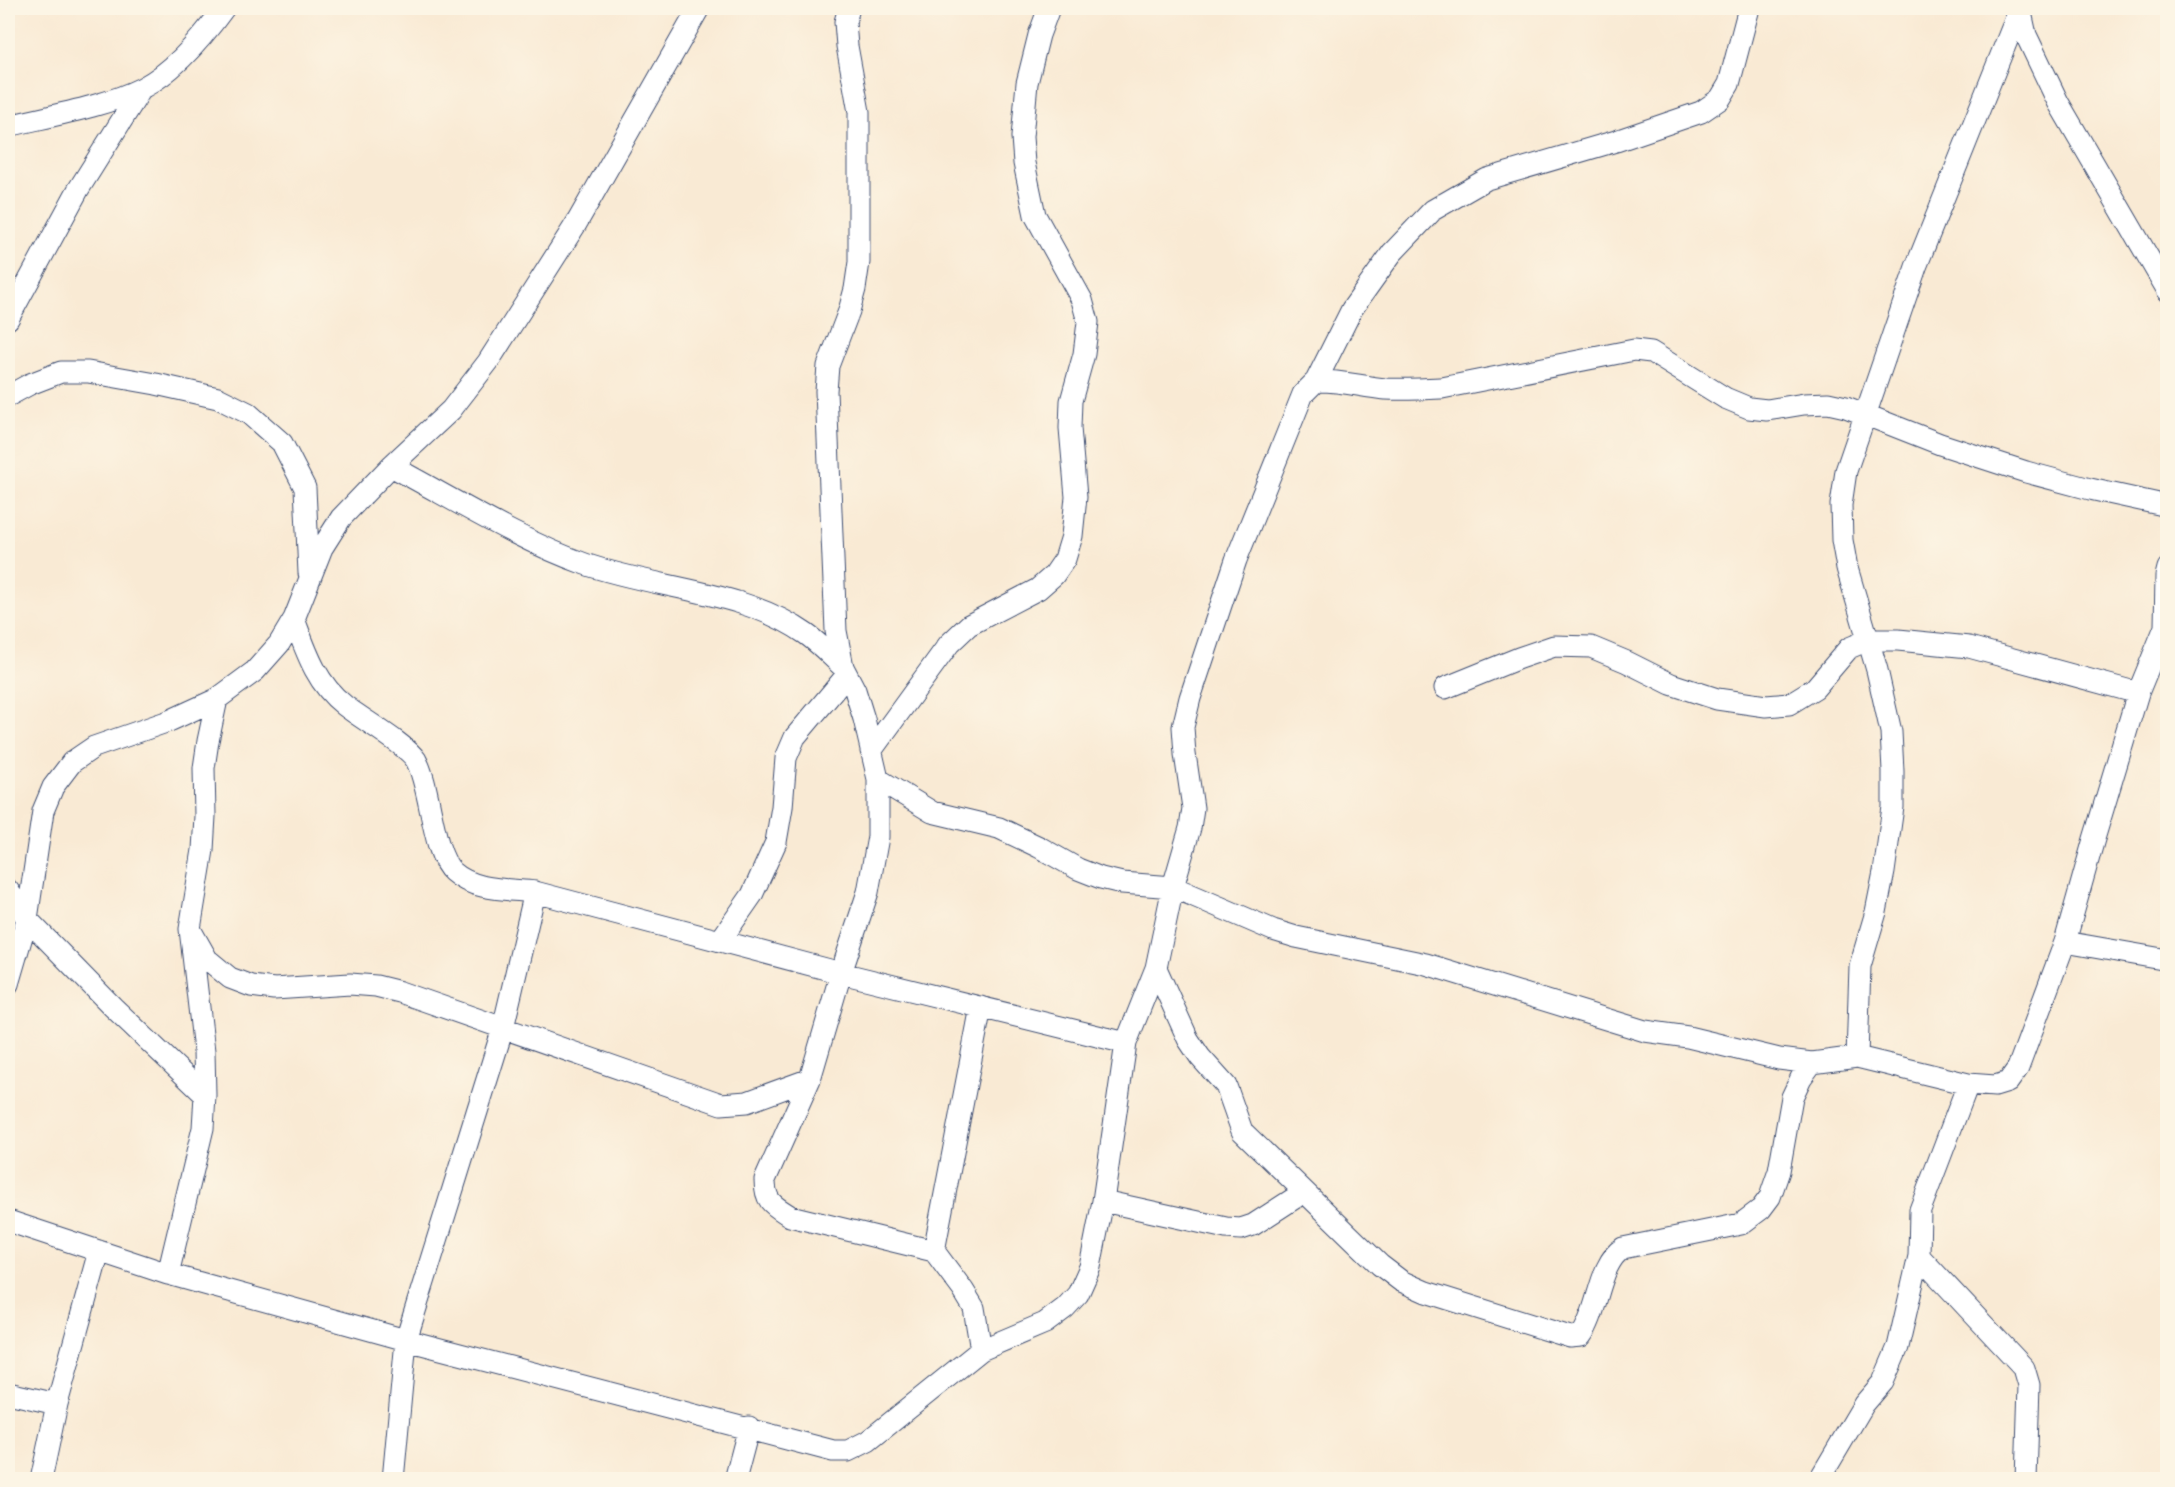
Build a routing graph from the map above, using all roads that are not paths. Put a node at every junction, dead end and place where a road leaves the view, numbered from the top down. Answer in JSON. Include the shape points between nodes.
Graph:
{"nodes":[{"id":1,"x":224,"y":8,"type":"edge"},
{"id":2,"x":699,"y":8,"type":"edge"},
{"id":3,"x":849,"y":8,"type":"edge"},
{"id":4,"x":1049,"y":8,"type":"edge"},
{"id":5,"x":1749,"y":8,"type":"edge"},
{"id":6,"x":2020,"y":8,"type":"edge"},
{"id":7,"x":142,"y":88,"type":"junction"},
{"id":8,"x":8,"y":126,"type":"edge"},
{"id":9,"x":2168,"y":291,"type":"edge"},
{"id":10,"x":8,"y":319,"type":"edge"},
{"id":11,"x":1316,"y":381,"type":"junction"},
{"id":12,"x":8,"y":396,"type":"edge"},
{"id":13,"x":1865,"y":414,"type":"junction"},
{"id":14,"x":391,"y":466,"type":"junction"},
{"id":15,"x":2168,"y":506,"type":"edge"},
{"id":16,"x":2168,"y":568,"type":"edge"},
{"id":17,"x":309,"y":582,"type":"junction"},
{"id":18,"x":294,"y":619,"type":"junction"},
{"id":19,"x":2166,"y":630,"type":"edge"},
{"id":20,"x":1868,"y":640,"type":"junction"},
{"id":21,"x":845,"y":671,"type":"junction"},
{"id":22,"x":1445,"y":688,"type":"dead end"},
{"id":23,"x":2138,"y":693,"type":"junction"},
{"id":24,"x":217,"y":699,"type":"junction"},
{"id":25,"x":871,"y":752,"type":"junction"},
{"id":26,"x":878,"y":779,"type":"junction"},
{"id":27,"x":1173,"y":887,"type":"junction"},
{"id":28,"x":8,"y":890,"type":"edge"},
{"id":29,"x":535,"y":892,"type":"junction"},
{"id":30,"x":27,"y":919,"type":"junction"},
{"id":31,"x":190,"y":929,"type":"junction"},
{"id":32,"x":720,"y":941,"type":"junction"},
{"id":33,"x":2066,"y":942,"type":"junction"},
{"id":34,"x":2168,"y":960,"type":"edge"},
{"id":35,"x":1156,"y":968,"type":"junction"},
{"id":36,"x":841,"y":973,"type":"junction"},
{"id":37,"x":9,"y":978,"type":"edge"},
{"id":38,"x":981,"y":1007,"type":"junction"},
{"id":39,"x":503,"y":1028,"type":"junction"},
{"id":40,"x":1126,"y":1043,"type":"junction"},
{"id":41,"x":1857,"y":1057,"type":"junction"},
{"id":42,"x":1812,"y":1063,"type":"junction"},
{"id":43,"x":810,"y":1079,"type":"junction"},
{"id":44,"x":1968,"y":1083,"type":"junction"},
{"id":45,"x":206,"y":1095,"type":"junction"},
{"id":46,"x":1304,"y":1192,"type":"junction"},
{"id":47,"x":1104,"y":1201,"type":"junction"},
{"id":48,"x":8,"y":1221,"type":"edge"},
{"id":49,"x":99,"y":1251,"type":"junction"},
{"id":50,"x":934,"y":1251,"type":"junction"},
{"id":51,"x":1918,"y":1256,"type":"junction"},
{"id":52,"x":168,"y":1274,"type":"junction"},
{"id":53,"x":406,"y":1340,"type":"junction"},
{"id":54,"x":981,"y":1350,"type":"junction"},
{"id":55,"x":8,"y":1393,"type":"edge"},
{"id":56,"x":57,"y":1404,"type":"junction"},
{"id":57,"x":749,"y":1427,"type":"junction"},
{"id":58,"x":41,"y":1479,"type":"edge"},
{"id":59,"x":393,"y":1479,"type":"edge"},
{"id":60,"x":735,"y":1479,"type":"edge"},
{"id":61,"x":1819,"y":1479,"type":"edge"},
{"id":62,"x":2026,"y":1479,"type":"edge"}],
"edges":[{"from":1,"to":7,"type":"street","via":[[206,33],[169,70]]},
{"from":2,"to":14,"type":"street","via":[[576,224],[488,362],[451,410]]},
{"from":3,"to":21,"type":"street","via":[[846,34],[859,112],[859,262],[849,311],[828,366],[825,391],[836,631]]},
{"from":4,"to":25,"type":"street","via":[[1027,83],[1022,137],[1035,215],[1082,300],[1088,322],[1071,401],[1076,497],[1071,536],[1065,559],[1054,575],[1038,589],[969,625],[949,645]]},
{"from":5,"to":11,"type":"street","via":[[1729,84],[1720,99],[1701,112],[1487,179],[1433,210],[1392,253],[1352,309]]},
{"from":6,"to":9,"type":"street","via":[[2026,35],[2058,102]]},
{"from":6,"to":13,"type":"street","via":[[1916,267]]},
{"from":7,"to":8,"type":"street","via":[[101,103]]},
{"from":7,"to":10,"type":"street","via":[[78,190]]},
{"from":11,"to":13,"type":"street","via":[[1392,389],[1442,388],[1634,350],[1651,352],[1725,398],[1749,408],[1767,410],[1828,403]]},
{"from":11,"to":27,"type":"street","via":[[1303,394],[1236,560],[1190,698],[1183,727],[1194,808]]},
{"from":12,"to":17,"type":"street","via":[[61,372],[88,372],[218,398],[248,413],[282,443],[305,488]]},
{"from":13,"to":15,"type":"street","via":[[2026,472]]},
{"from":13,"to":20,"type":"street","via":[[1846,471],[1841,505],[1847,568]]},
{"from":14,"to":17,"type":"street","via":[[341,518],[322,548]]},
{"from":14,"to":21,"type":"street","via":[[550,551],[623,576],[741,603],[776,617],[805,634]]},
{"from":16,"to":19,"type":"street"},
{"from":17,"to":18,"type":"street"},
{"from":18,"to":24,"type":"street","via":[[255,671]]},
{"from":18,"to":29,"type":"street","via":[[311,664],[326,688],[416,759],[449,870],[462,880],[483,887]]},
{"from":19,"to":23,"type":"street"},
{"from":20,"to":22,"type":"street","via":[[1849,648],[1815,688],[1789,704],[1766,706],[1717,699],[1671,684],[1591,647],[1554,646]]},
{"from":20,"to":23,"type":"street","via":[[1969,647]]},
{"from":20,"to":41,"type":"street","via":[[1891,732],[1893,807],[1876,912],[1860,966]]},
{"from":21,"to":25,"type":"street","via":[[855,690]]},
{"from":21,"to":32,"type":"street","via":[[795,737],[786,758],[776,842],[752,895]]},
{"from":23,"to":33,"type":"street"},
{"from":24,"to":30,"type":"street","via":[[169,721],[94,747],[72,762],[53,787],[43,811]]},
{"from":24,"to":31,"type":"street","via":[[204,768],[203,850]]},
{"from":25,"to":26,"type":"street"},
{"from":26,"to":27,"type":"street","via":[[932,812],[999,828],[1077,869],[1122,883]]},
{"from":26,"to":36,"type":"street","via":[[874,865]]},
{"from":27,"to":35,"type":"street"},
{"from":27,"to":42,"type":"street","via":[[1296,937],[1426,964],[1645,1031],[1688,1037],[1764,1057]]},
{"from":28,"to":30,"type":"street"},
{"from":29,"to":32,"type":"street"},
{"from":29,"to":39,"type":"street"},
{"from":30,"to":37,"type":"street"},
{"from":30,"to":45,"type":"street"},
{"from":31,"to":39,"type":"street","via":[[207,959],[230,978],[251,986],[376,986]]},
{"from":31,"to":45,"type":"street"},
{"from":32,"to":36,"type":"street"},
{"from":33,"to":34,"type":"street"},
{"from":33,"to":44,"type":"street","via":[[2018,1068],[2008,1082],[1995,1086]]},
{"from":35,"to":40,"type":"street"},
{"from":35,"to":46,"type":"street","via":[[1188,1039],[1226,1086],[1242,1131]]},
{"from":36,"to":38,"type":"street"},
{"from":36,"to":43,"type":"street"},
{"from":38,"to":40,"type":"street"},
{"from":38,"to":50,"type":"street"},
{"from":39,"to":43,"type":"street","via":[[721,1104],[747,1102]]},
{"from":39,"to":53,"type":"street"},
{"from":40,"to":47,"type":"street"},
{"from":41,"to":42,"type":"street"},
{"from":41,"to":44,"type":"street"},
{"from":42,"to":46,"type":"street","via":[[1792,1097],[1779,1171],[1761,1209],[1741,1224],[1623,1248],[1615,1253],[1588,1327],[1581,1336],[1570,1337],[1401,1281]]},
{"from":43,"to":50,"type":"street","via":[[765,1180],[765,1193],[772,1205],[790,1216]]},
{"from":44,"to":51,"type":"street","via":[[1920,1210]]},
{"from":45,"to":52,"type":"street","via":[[203,1128]]},
{"from":46,"to":47,"type":"street","via":[[1241,1229]]},
{"from":47,"to":54,"type":"street","via":[[1090,1267],[1078,1294],[1045,1323]]},
{"from":48,"to":49,"type":"street"},
{"from":49,"to":52,"type":"street"},
{"from":49,"to":56,"type":"street"},
{"from":50,"to":54,"type":"street","via":[[974,1308]]},
{"from":51,"to":61,"type":"street","via":[[1898,1347],[1883,1382],[1864,1404]]},
{"from":51,"to":62,"type":"street","via":[[2024,1368],[2029,1385]]},
{"from":52,"to":53,"type":"street"},
{"from":53,"to":57,"type":"street"},
{"from":53,"to":59,"type":"street"},
{"from":54,"to":57,"type":"street","via":[[868,1441],[849,1451]]},
{"from":55,"to":56,"type":"street"},
{"from":56,"to":58,"type":"street"},
{"from":57,"to":60,"type":"street"}]}
